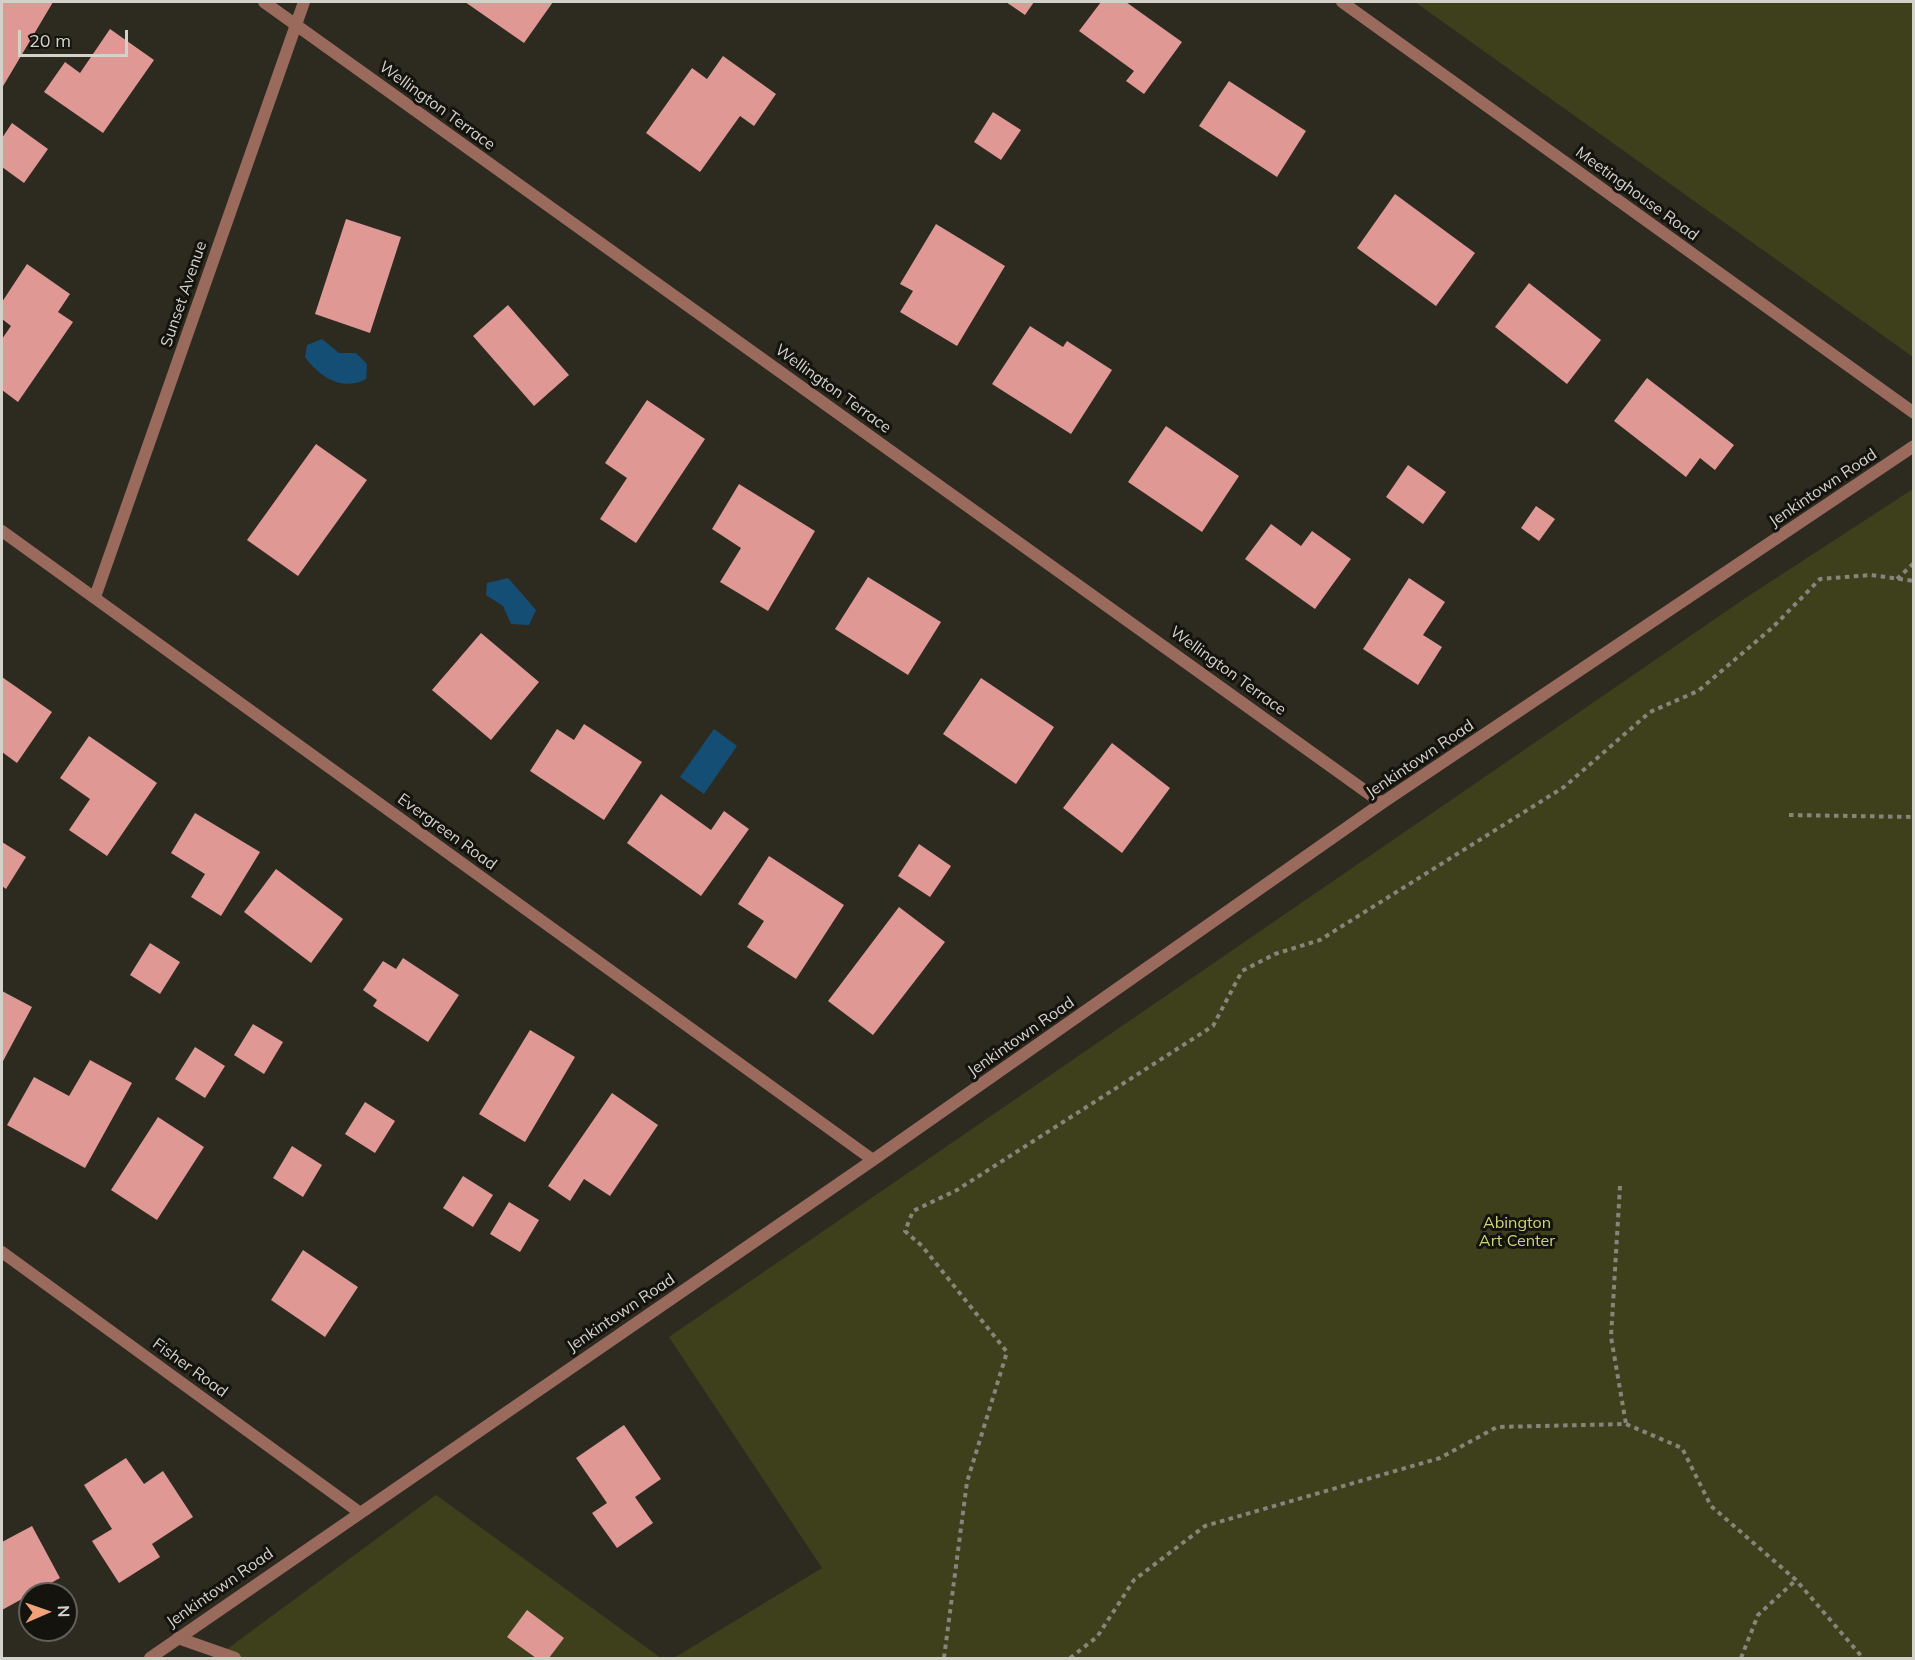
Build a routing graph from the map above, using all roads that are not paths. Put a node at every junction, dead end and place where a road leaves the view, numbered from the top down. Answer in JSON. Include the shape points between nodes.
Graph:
{"nodes":[{"id":1,"x":264,"y":2,"type":"edge"},
{"id":2,"x":304,"y":2,"type":"edge"},
{"id":3,"x":1342,"y":2,"type":"edge"},
{"id":4,"x":296,"y":25,"type":"junction"},
{"id":5,"x":1914,"y":413,"type":"edge"},
{"id":6,"x":1914,"y":446,"type":"edge"},
{"id":7,"x":2,"y":531,"type":"edge"},
{"id":8,"x":95,"y":597,"type":"junction"},
{"id":9,"x":1382,"y":803,"type":"junction"},
{"id":10,"x":873,"y":1160,"type":"junction"},
{"id":11,"x":2,"y":1252,"type":"edge"},
{"id":12,"x":359,"y":1512,"type":"junction"},
{"id":13,"x":178,"y":1638,"type":"junction"},
{"id":14,"x":150,"y":1659,"type":"edge"},
{"id":15,"x":235,"y":1659,"type":"edge"}],
"edges":[{"from":1,"to":4,"type":"street","name":"Wellington Terrace"},
{"from":2,"to":4,"type":"street","name":"Sunset Avenue"},
{"from":3,"to":5,"type":"street","name":"Meetinghouse Road"},
{"from":4,"to":8,"type":"street","name":"Sunset Avenue"},
{"from":4,"to":9,"type":"street","name":"Wellington Terrace"},
{"from":6,"to":9,"type":"street","name":"Jenkintown Road"},
{"from":7,"to":8,"type":"street","name":"Evergreen Road"},
{"from":8,"to":10,"type":"street","name":"Evergreen Road"},
{"from":9,"to":10,"type":"street","name":"Jenkintown Road"},
{"from":10,"to":12,"type":"street","name":"Jenkintown Road"},
{"from":11,"to":12,"type":"street","name":"Fisher Road"},
{"from":12,"to":13,"type":"street","name":"Jenkintown Road"},
{"from":13,"to":14,"type":"street","name":"Jenkintown Road"},
{"from":13,"to":15,"type":"street"}]}
